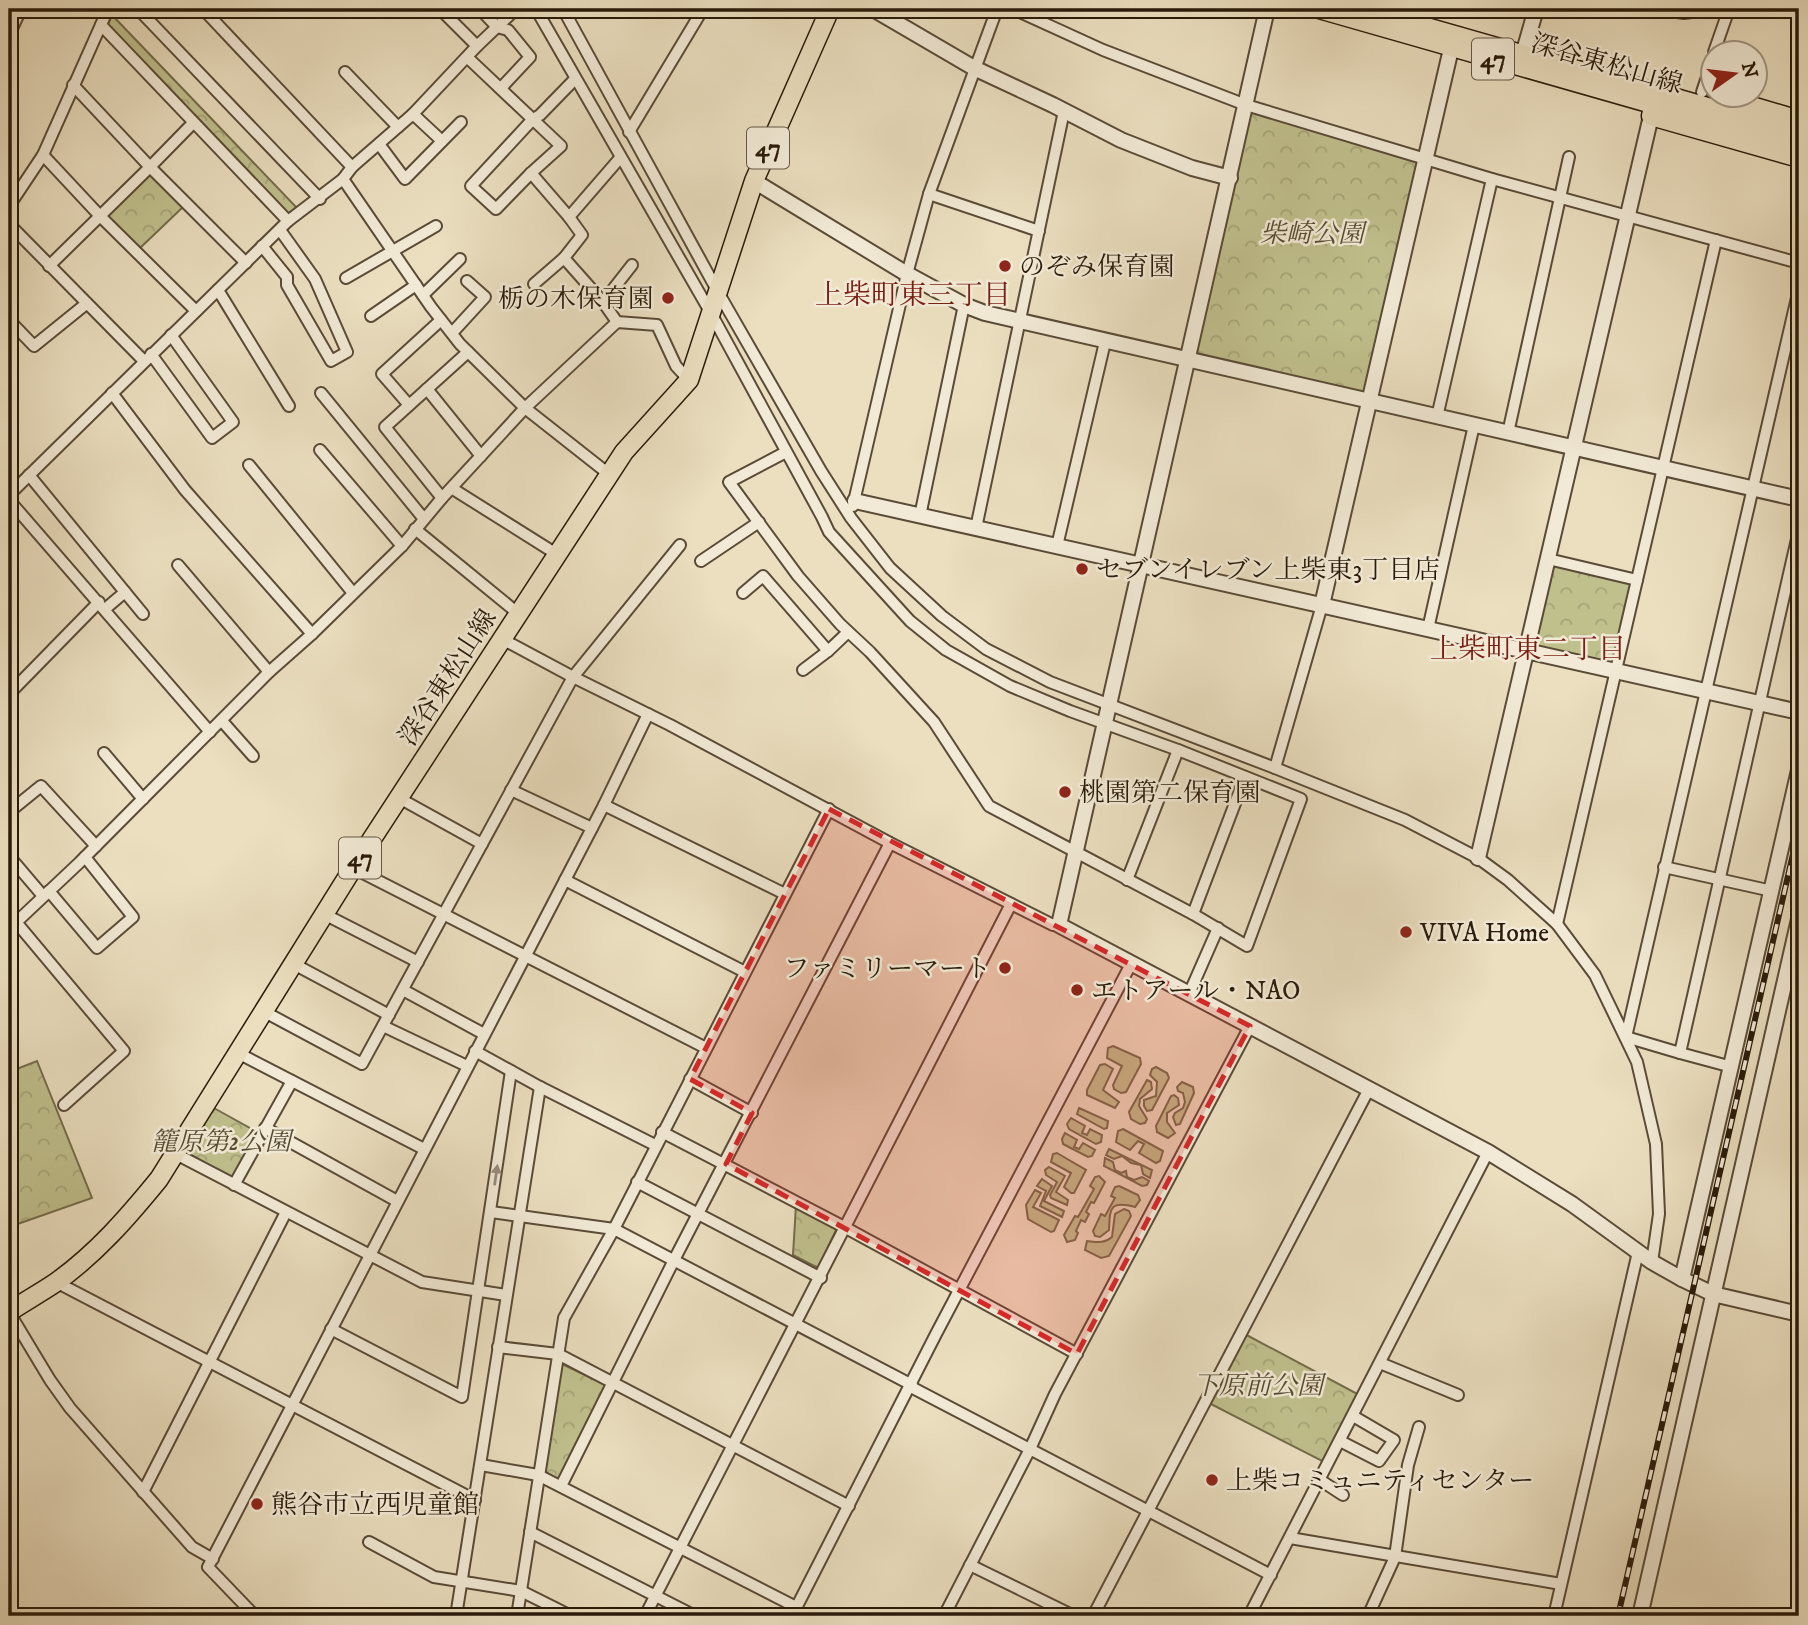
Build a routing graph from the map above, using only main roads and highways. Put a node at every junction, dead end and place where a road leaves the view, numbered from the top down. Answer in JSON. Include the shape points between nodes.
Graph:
{"nodes":[{"id":1,"x":830,"y":9,"type":"edge"},
{"id":2,"x":1319,"y":9,"type":"edge"},
{"id":3,"x":1363,"y":9,"type":"edge"},
{"id":4,"x":1453,"y":41,"type":"junction"},
{"id":5,"x":1521,"y":60,"type":"junction"},
{"id":6,"x":1629,"y":83,"type":"junction"},
{"id":7,"x":1660,"y":105,"type":"junction"},
{"id":8,"x":1799,"y":120,"type":"edge"},
{"id":9,"x":1799,"y":133,"type":"edge"},
{"id":10,"x":1799,"y":146,"type":"edge"},
{"id":11,"x":1799,"y":158,"type":"edge"},
{"id":12,"x":9,"y":1312,"type":"edge"}],
"edges":[{"from":1,"to":12,"type":"main road","name":"深谷東松山線","number":"47","via":[[754,181],[689,380],[624,453],[292,963],[159,1179],[98,1248]]},
{"from":2,"to":4,"type":"main road","name":"深谷東松山線","number":"47"},
{"from":3,"to":4,"type":"main road","name":"深谷東松山線","number":"47"},
{"from":4,"to":5,"type":"main road","name":"深谷東松山線","number":"47"},
{"from":5,"to":6,"type":"main road","name":"深谷東松山線","number":"47"},
{"from":5,"to":7,"type":"main road","name":"深谷東松山線","number":"47"},
{"from":6,"to":7,"type":"main road","name":"深谷東松山線","number":"47"},
{"from":6,"to":8,"type":"main road","via":[[1673,84]]},
{"from":7,"to":9,"type":"main road","name":"深谷東松山線","number":"47"},
{"from":7,"to":10,"type":"main road","name":"深谷東松山線","number":"47"},
{"from":7,"to":11,"type":"main road"}]}
